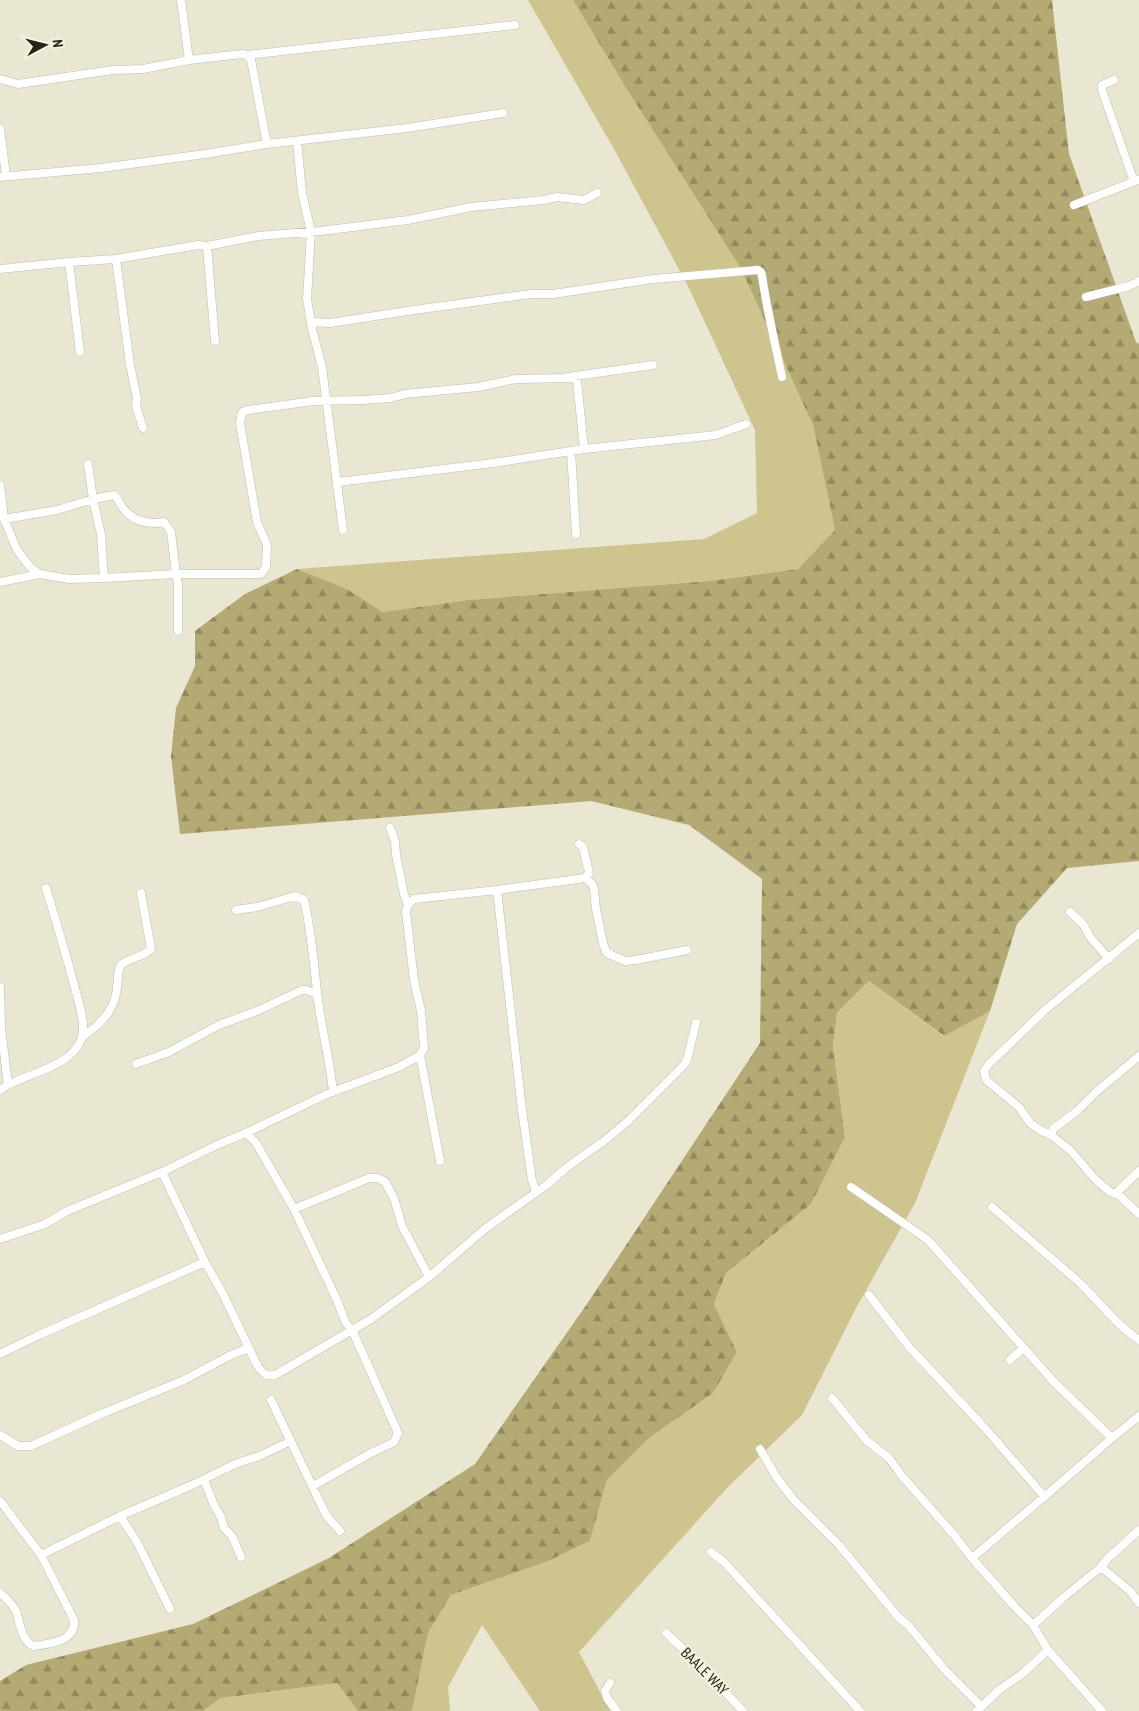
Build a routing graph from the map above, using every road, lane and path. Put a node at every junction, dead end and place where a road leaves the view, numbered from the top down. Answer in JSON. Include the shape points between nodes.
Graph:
{"nodes":[{"id":1,"x":181,"y":0,"type":"edge"},
{"id":2,"x":515,"y":25,"type":"dead end"},
{"id":3,"x":247,"y":55,"type":"junction"},
{"id":4,"x":189,"y":60,"type":"junction"},
{"id":5,"x":0,"y":79,"type":"edge"},
{"id":6,"x":1114,"y":80,"type":"dead end"},
{"id":7,"x":502,"y":113,"type":"dead end"},
{"id":8,"x":0,"y":129,"type":"edge"},
{"id":9,"x":297,"y":141,"type":"junction"},
{"id":10,"x":267,"y":144,"type":"junction"},
{"id":11,"x":3,"y":176,"type":"edge"},
{"id":12,"x":1137,"y":180,"type":"edge"},
{"id":13,"x":598,"y":193,"type":"dead end"},
{"id":14,"x":1074,"y":205,"type":"dead end"},
{"id":15,"x":311,"y":232,"type":"junction"},
{"id":16,"x":207,"y":246,"type":"junction"},
{"id":17,"x":116,"y":259,"type":"junction"},
{"id":18,"x":69,"y":262,"type":"junction"},
{"id":19,"x":0,"y":269,"type":"edge"},
{"id":20,"x":1139,"y":280,"type":"edge"},
{"id":21,"x":1086,"y":297,"type":"dead end"},
{"id":22,"x":311,"y":322,"type":"junction"},
{"id":23,"x":215,"y":341,"type":"dead end"},
{"id":24,"x":80,"y":352,"type":"dead end"},
{"id":25,"x":653,"y":365,"type":"dead end"},
{"id":26,"x":782,"y":376,"type":"dead end"},
{"id":27,"x":562,"y":377,"type":"junction"},
{"id":28,"x":327,"y":401,"type":"junction"},
{"id":29,"x":746,"y":424,"type":"dead end"},
{"id":30,"x":143,"y":428,"type":"dead end"},
{"id":31,"x":584,"y":449,"type":"junction"},
{"id":32,"x":571,"y":451,"type":"junction"},
{"id":33,"x":88,"y":464,"type":"dead end"},
{"id":34,"x":338,"y":482,"type":"junction"},
{"id":35,"x":0,"y":485,"type":"edge"},
{"id":36,"x":93,"y":499,"type":"junction"},
{"id":37,"x":4,"y":519,"type":"junction"},
{"id":38,"x":344,"y":530,"type":"dead end"},
{"id":39,"x":576,"y":534,"type":"dead end"},
{"id":40,"x":40,"y":574,"type":"junction"},
{"id":41,"x":176,"y":574,"type":"junction"},
{"id":42,"x":104,"y":578,"type":"junction"},
{"id":43,"x":0,"y":582,"type":"edge"},
{"id":44,"x":178,"y":631,"type":"dead end"},
{"id":45,"x":390,"y":828,"type":"dead end"},
{"id":46,"x":580,"y":844,"type":"dead end"},
{"id":47,"x":586,"y":878,"type":"junction"},
{"id":48,"x":46,"y":888,"type":"dead end"},
{"id":49,"x":497,"y":890,"type":"junction"},
{"id":50,"x":141,"y":893,"type":"dead end"},
{"id":51,"x":408,"y":905,"type":"junction"},
{"id":52,"x":236,"y":910,"type":"dead end"},
{"id":53,"x":1070,"y":912,"type":"dead end"},
{"id":54,"x":1139,"y":933,"type":"edge"},
{"id":55,"x":687,"y":950,"type":"dead end"},
{"id":56,"x":1109,"y":959,"type":"junction"},
{"id":57,"x":0,"y":987,"type":"edge"},
{"id":58,"x":317,"y":994,"type":"junction"},
{"id":59,"x":696,"y":1023,"type":"dead end"},
{"id":60,"x":81,"y":1037,"type":"junction"},
{"id":61,"x":420,"y":1055,"type":"junction"},
{"id":62,"x":1139,"y":1056,"type":"edge"},
{"id":63,"x":136,"y":1064,"type":"dead end"},
{"id":64,"x":8,"y":1085,"type":"junction"},
{"id":65,"x":0,"y":1090,"type":"edge"},
{"id":66,"x":333,"y":1092,"type":"junction"},
{"id":67,"x":246,"y":1134,"type":"junction"},
{"id":68,"x":1051,"y":1135,"type":"junction"},
{"id":69,"x":440,"y":1161,"type":"dead end"},
{"id":70,"x":1139,"y":1171,"type":"edge"},
{"id":71,"x":162,"y":1172,"type":"junction"},
{"id":72,"x":851,"y":1187,"type":"dead end"},
{"id":73,"x":536,"y":1191,"type":"junction"},
{"id":74,"x":1115,"y":1194,"type":"junction"},
{"id":75,"x":992,"y":1207,"type":"dead end"},
{"id":76,"x":294,"y":1210,"type":"junction"},
{"id":77,"x":1139,"y":1214,"type":"edge"},
{"id":78,"x":0,"y":1239,"type":"edge"},
{"id":79,"x":205,"y":1262,"type":"junction"},
{"id":80,"x":429,"y":1277,"type":"junction"},
{"id":81,"x":869,"y":1295,"type":"dead end"},
{"id":82,"x":352,"y":1330,"type":"junction"},
{"id":83,"x":1139,"y":1340,"type":"edge"},
{"id":84,"x":249,"y":1348,"type":"junction"},
{"id":85,"x":1023,"y":1348,"type":"junction"},
{"id":86,"x":0,"y":1354,"type":"edge"},
{"id":87,"x":1010,"y":1360,"type":"dead end"},
{"id":88,"x":832,"y":1398,"type":"dead end"},
{"id":89,"x":271,"y":1400,"type":"dead end"},
{"id":90,"x":1139,"y":1416,"type":"edge"},
{"id":91,"x":1112,"y":1438,"type":"junction"},
{"id":92,"x":2,"y":1440,"type":"edge"},
{"id":93,"x":290,"y":1441,"type":"junction"},
{"id":94,"x":760,"y":1449,"type":"dead end"},
{"id":95,"x":204,"y":1480,"type":"junction"},
{"id":96,"x":313,"y":1486,"type":"junction"},
{"id":97,"x":1044,"y":1496,"type":"junction"},
{"id":98,"x":0,"y":1501,"type":"edge"},
{"id":99,"x":120,"y":1516,"type":"junction"},
{"id":100,"x":1139,"y":1530,"type":"edge"},
{"id":101,"x":340,"y":1531,"type":"dead end"},
{"id":102,"x":711,"y":1552,"type":"dead end"},
{"id":103,"x":41,"y":1555,"type":"junction"},
{"id":104,"x":241,"y":1557,"type":"dead end"},
{"id":105,"x":972,"y":1558,"type":"junction"},
{"id":106,"x":1101,"y":1568,"type":"junction"},
{"id":107,"x":0,"y":1593,"type":"edge"},
{"id":108,"x":1139,"y":1603,"type":"edge"},
{"id":109,"x":170,"y":1609,"type":"dead end"},
{"id":110,"x":1033,"y":1625,"type":"junction"},
{"id":111,"x":666,"y":1633,"type":"dead end"},
{"id":112,"x":1048,"y":1650,"type":"junction"},
{"id":113,"x":610,"y":1683,"type":"dead end"},
{"id":114,"x":979,"y":1709,"type":"edge"},
{"id":115,"x":617,"y":1711,"type":"edge"},
{"id":116,"x":744,"y":1711,"type":"edge"},
{"id":117,"x":860,"y":1711,"type":"edge"},
{"id":118,"x":1102,"y":1711,"type":"edge"}],
"edges":[{"from":1,"to":4,"type":"street"},
{"from":2,"to":3,"type":"street"},
{"from":3,"to":4,"type":"street"},
{"from":3,"to":10,"type":"street","via":[[251,60]]},
{"from":4,"to":5,"type":"street","via":[[143,69],[113,70],[18,84]]},
{"from":6,"to":12,"type":"street","via":[[1104,83],[1102,90]]},
{"from":7,"to":9,"type":"street"},
{"from":8,"to":11,"type":"street"},
{"from":9,"to":10,"type":"street"},
{"from":9,"to":15,"type":"street","via":[[302,193]]},
{"from":10,"to":11,"type":"street","via":[[68,172]]},
{"from":12,"to":14,"type":"street"},
{"from":13,"to":15,"type":"street","via":[[584,200],[557,197]]},
{"from":15,"to":16,"type":"street","via":[[258,236]]},
{"from":15,"to":22,"type":"street","via":[[307,299]]},
{"from":16,"to":17,"type":"street","via":[[198,244]]},
{"from":16,"to":23,"type":"street"},
{"from":17,"to":18,"type":"street"},
{"from":17,"to":30,"type":"street","via":[[136,406]]},
{"from":18,"to":19,"type":"street"},
{"from":18,"to":24,"type":"street"},
{"from":20,"to":21,"type":"street","via":[[1129,286]]},
{"from":22,"to":26,"type":"street","via":[[330,323],[653,279],[758,270],[762,276]]},
{"from":22,"to":28,"type":"street"},
{"from":25,"to":27,"type":"street"},
{"from":27,"to":28,"type":"street","via":[[516,380],[391,398]]},
{"from":27,"to":31,"type":"street","via":[[578,381]]},
{"from":28,"to":34,"type":"street"},
{"from":28,"to":41,"type":"street","via":[[248,410],[240,417],[257,522],[267,545],[266,567],[261,574]]},
{"from":29,"to":31,"type":"street","via":[[716,435]]},
{"from":31,"to":32,"type":"street"},
{"from":32,"to":34,"type":"street"},
{"from":32,"to":39,"type":"street"},
{"from":33,"to":36,"type":"street"},
{"from":34,"to":38,"type":"street"},
{"from":35,"to":37,"type":"street"},
{"from":36,"to":37,"type":"street","via":[[57,510]]},
{"from":36,"to":41,"type":"street","via":[[114,495],[136,521],[164,522],[171,532]]},
{"from":36,"to":42,"type":"street"},
{"from":37,"to":40,"type":"street","via":[[17,550]]},
{"from":40,"to":42,"type":"street","via":[[69,579]]},
{"from":40,"to":43,"type":"street"},
{"from":41,"to":42,"type":"street"},
{"from":41,"to":44,"type":"street"},
{"from":45,"to":51,"type":"street"},
{"from":46,"to":47,"type":"street","via":[[589,873]]},
{"from":47,"to":49,"type":"street"},
{"from":47,"to":55,"type":"street","via":[[594,889],[606,952],[625,961]]},
{"from":48,"to":60,"type":"street","via":[[81,1015]]},
{"from":49,"to":51,"type":"street","via":[[414,899]]},
{"from":49,"to":73,"type":"street","via":[[522,1110]]},
{"from":50,"to":60,"type":"street","via":[[151,948],[120,966],[109,1013]]},
{"from":51,"to":61,"type":"street","via":[[406,912],[424,1048]]},
{"from":52,"to":58,"type":"street","via":[[295,896],[304,900],[310,923]]},
{"from":53,"to":56,"type":"street"},
{"from":54,"to":56,"type":"street"},
{"from":56,"to":68,"type":"street","via":[[1045,1010],[984,1071],[986,1080],[1019,1106],[1030,1123]]},
{"from":57,"to":64,"type":"street"},
{"from":58,"to":63,"type":"street","via":[[302,990]]},
{"from":58,"to":66,"type":"street"},
{"from":59,"to":73,"type":"street","via":[[683,1066],[604,1142]]},
{"from":60,"to":64,"type":"street","via":[[76,1049],[55,1066]]},
{"from":61,"to":66,"type":"street"},
{"from":61,"to":69,"type":"street"},
{"from":62,"to":68,"type":"street","via":[[1053,1129]]},
{"from":64,"to":65,"type":"street"},
{"from":66,"to":67,"type":"street"},
{"from":67,"to":71,"type":"street"},
{"from":67,"to":76,"type":"street","via":[[256,1143]]},
{"from":68,"to":74,"type":"street","via":[[1095,1179]]},
{"from":70,"to":74,"type":"street"},
{"from":71,"to":78,"type":"street","via":[[67,1211],[45,1224]]},
{"from":71,"to":79,"type":"street"},
{"from":72,"to":85,"type":"street","via":[[928,1240]]},
{"from":73,"to":80,"type":"street"},
{"from":74,"to":77,"type":"street"},
{"from":75,"to":83,"type":"street","via":[[1080,1283]]},
{"from":76,"to":80,"type":"street","via":[[369,1178],[378,1178],[385,1182],[394,1198],[402,1226]]},
{"from":76,"to":82,"type":"street"},
{"from":79,"to":84,"type":"street"},
{"from":79,"to":86,"type":"street"},
{"from":80,"to":82,"type":"street"},
{"from":81,"to":97,"type":"street","via":[[910,1348]]},
{"from":82,"to":84,"type":"street","via":[[270,1376],[258,1367]]},
{"from":82,"to":96,"type":"street","via":[[397,1428],[397,1438]]},
{"from":84,"to":92,"type":"street","via":[[231,1354],[184,1380],[31,1446],[18,1446]]},
{"from":85,"to":87,"type":"street"},
{"from":85,"to":91,"type":"street"},
{"from":88,"to":105,"type":"street","via":[[867,1441],[889,1458]]},
{"from":89,"to":93,"type":"street"},
{"from":90,"to":91,"type":"street"},
{"from":91,"to":97,"type":"street"},
{"from":93,"to":95,"type":"street"},
{"from":93,"to":96,"type":"street"},
{"from":94,"to":114,"type":"street","via":[[793,1499],[839,1545]]},
{"from":95,"to":99,"type":"street"},
{"from":95,"to":104,"type":"street","via":[[224,1528],[232,1536]]},
{"from":96,"to":101,"type":"street","via":[[326,1515]]},
{"from":97,"to":105,"type":"street"},
{"from":98,"to":103,"type":"street"},
{"from":99,"to":103,"type":"street"},
{"from":99,"to":109,"type":"street","via":[[137,1542]]},
{"from":100,"to":106,"type":"street"},
{"from":102,"to":117,"type":"street","via":[[731,1569]]},
{"from":103,"to":107,"type":"street","via":[[74,1620],[69,1634],[57,1642],[33,1646],[19,1624],[16,1611]]},
{"from":105,"to":110,"type":"street"},
{"from":106,"to":108,"type":"street","via":[[1130,1591]]},
{"from":106,"to":110,"type":"street"},
{"from":110,"to":112,"type":"street"},
{"from":111,"to":116,"type":"street","name":"BAALE WAY"},
{"from":112,"to":114,"type":"street"},
{"from":112,"to":118,"type":"street"},
{"from":113,"to":115,"type":"street","via":[[604,1691]]}]}
